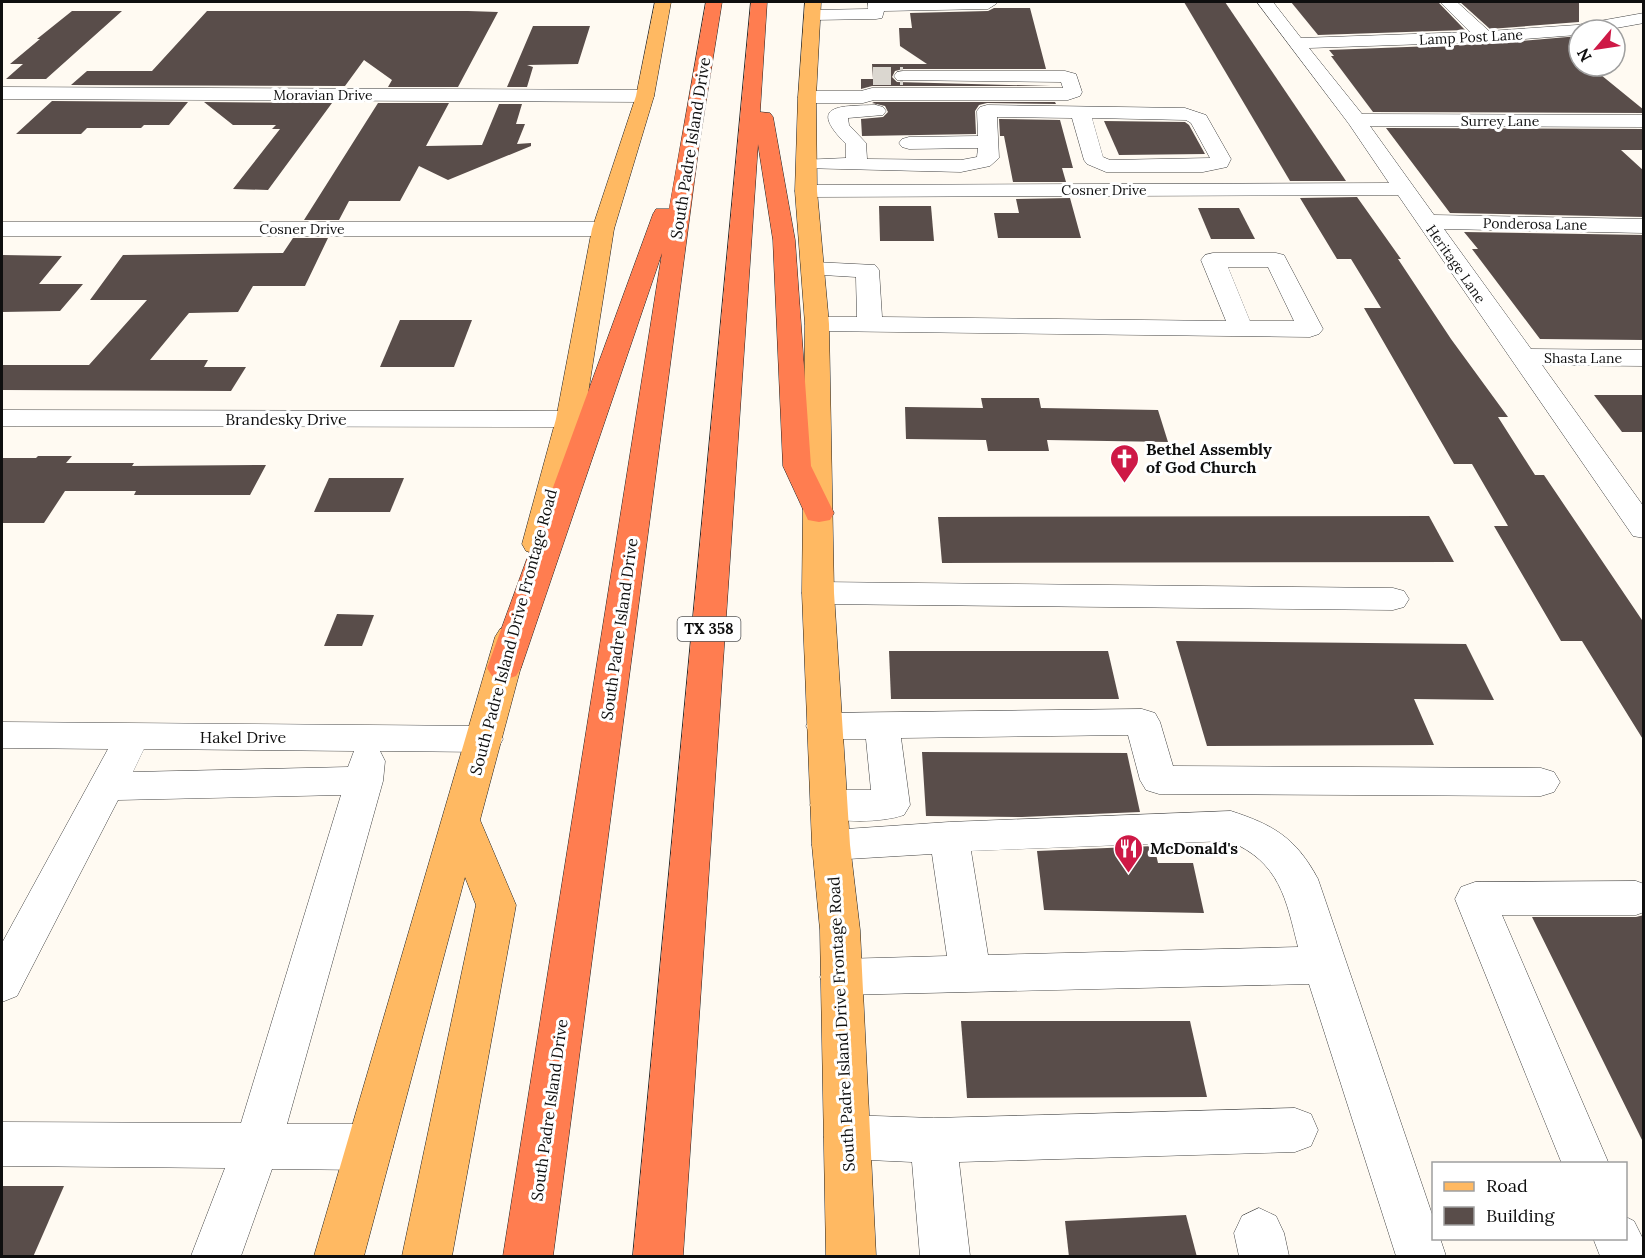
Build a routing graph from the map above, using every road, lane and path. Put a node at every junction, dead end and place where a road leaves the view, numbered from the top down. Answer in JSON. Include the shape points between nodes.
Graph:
{"nodes":[{"id":1,"x":663,"y":2,"type":"edge"},
{"id":2,"x":714,"y":2,"type":"edge"},
{"id":3,"x":759,"y":2,"type":"edge"},
{"id":4,"x":988,"y":2,"type":"edge"},
{"id":5,"x":1265,"y":2,"type":"edge"},
{"id":6,"x":1448,"y":2,"type":"edge"},
{"id":7,"x":1630,"y":2,"type":"edge"},
{"id":8,"x":876,"y":4,"type":"edge"},
{"id":9,"x":813,"y":8,"type":"edge"},
{"id":10,"x":1644,"y":12,"type":"edge"},
{"id":11,"x":1644,"y":18,"type":"edge"},
{"id":12,"x":1485,"y":37,"type":"junction"},
{"id":13,"x":1296,"y":43,"type":"junction"},
{"id":14,"x":754,"y":68,"type":"junction"},
{"id":15,"x":912,"y":82,"type":"junction"},
{"id":16,"x":2,"y":93,"type":"edge"},
{"id":17,"x":822,"y":94,"type":"junction"},
{"id":18,"x":645,"y":96,"type":"junction"},
{"id":19,"x":839,"y":97,"type":"junction"},
{"id":20,"x":987,"y":111,"type":"junction"},
{"id":21,"x":1080,"y":112,"type":"junction"},
{"id":22,"x":1356,"y":120,"type":"junction"},
{"id":23,"x":1644,"y":121,"type":"edge"},
{"id":24,"x":988,"y":142,"type":"junction"},
{"id":25,"x":856,"y":143,"type":"junction"},
{"id":26,"x":689,"y":145,"type":"junction"},
{"id":27,"x":857,"y":165,"type":"junction"},
{"id":28,"x":1146,"y":166,"type":"junction"},
{"id":29,"x":807,"y":177,"type":"junction"},
{"id":30,"x":1155,"y":189,"type":"junction"},
{"id":31,"x":1402,"y":189,"type":"junction"},
{"id":32,"x":1427,"y":222,"type":"junction"},
{"id":33,"x":1644,"y":226,"type":"edge"},
{"id":34,"x":2,"y":229,"type":"edge"},
{"id":35,"x":603,"y":229,"type":"junction"},
{"id":36,"x":814,"y":269,"type":"junction"},
{"id":37,"x":817,"y":324,"type":"junction"},
{"id":38,"x":870,"y":325,"type":"junction"},
{"id":39,"x":1241,"y":328,"type":"dead end"},
{"id":40,"x":1523,"y":357,"type":"junction"},
{"id":41,"x":1644,"y":358,"type":"edge"},
{"id":42,"x":2,"y":418,"type":"edge"},
{"id":43,"x":570,"y":419,"type":"junction"},
{"id":44,"x":819,"y":513,"type":"junction"},
{"id":45,"x":1644,"y":529,"type":"edge"},
{"id":46,"x":818,"y":593,"type":"junction"},
{"id":47,"x":1393,"y":599,"type":"dead end"},
{"id":48,"x":504,"y":668,"type":"junction"},
{"id":49,"x":882,"y":725,"type":"junction"},
{"id":50,"x":824,"y":726,"type":"junction"},
{"id":51,"x":2,"y":735,"type":"edge"},
{"id":52,"x":133,"y":736,"type":"junction"},
{"id":53,"x":372,"y":738,"type":"junction"},
{"id":54,"x":485,"y":739,"type":"junction"},
{"id":55,"x":364,"y":781,"type":"junction"},
{"id":56,"x":1541,"y":782,"type":"dead end"},
{"id":57,"x":107,"y":786,"type":"junction"},
{"id":58,"x":829,"y":805,"type":"junction"},
{"id":59,"x":462,"y":823,"type":"junction"},
{"id":60,"x":949,"y":837,"type":"junction"},
{"id":61,"x":831,"y":845,"type":"junction"},
{"id":62,"x":1636,"y":898,"type":"dead end"},
{"id":63,"x":1324,"y":965,"type":"junction"},
{"id":64,"x":970,"y":973,"type":"junction"},
{"id":65,"x":841,"y":977,"type":"junction"},
{"id":66,"x":2,"y":983,"type":"edge"},
{"id":67,"x":1295,"y":1130,"type":"dead end"},
{"id":68,"x":847,"y":1137,"type":"junction"},
{"id":69,"x":933,"y":1140,"type":"junction"},
{"id":70,"x":2,"y":1144,"type":"edge"},
{"id":71,"x":257,"y":1146,"type":"junction"},
{"id":72,"x":370,"y":1147,"type":"junction"},
{"id":73,"x":1585,"y":1162,"type":"edge"},
{"id":74,"x":1617,"y":1240,"type":"edge"},
{"id":75,"x":216,"y":1257,"type":"edge"},
{"id":76,"x":339,"y":1257,"type":"edge"},
{"id":77,"x":427,"y":1257,"type":"edge"},
{"id":78,"x":528,"y":1257,"type":"edge"},
{"id":79,"x":658,"y":1257,"type":"edge"},
{"id":80,"x":851,"y":1257,"type":"edge"},
{"id":81,"x":945,"y":1257,"type":"edge"},
{"id":82,"x":1421,"y":1257,"type":"edge"},
{"id":83,"x":1625,"y":1257,"type":"edge"}],
"edges":[{"from":1,"to":18,"type":"main road","name":"South Padre Island Drive Frontage Road"},
{"from":2,"to":26,"type":"highway","name":"South Padre Island Drive"},
{"from":3,"to":14,"type":"highway","number":"TX 358"},
{"from":4,"to":8,"type":"street"},
{"from":5,"to":13,"type":"street","name":"Heritage Lane"},
{"from":6,"to":12,"type":"street"},
{"from":7,"to":10,"type":"street"},
{"from":8,"to":9,"type":"street","via":[[876,14]]},
{"from":9,"to":17,"type":"main road","name":"South Padre Island Drive Frontage Road"},
{"from":11,"to":12,"type":"street","name":"Lamp Post Lane","via":[[1577,30]]},
{"from":12,"to":13,"type":"street","name":"Lamp Post Lane"},
{"from":13,"to":22,"type":"street","name":"Heritage Lane"},
{"from":14,"to":44,"type":"highway","via":[[784,240],[797,466]]},
{"from":14,"to":79,"type":"highway","number":"TX 358"},
{"from":15,"to":15,"type":"street","via":[[1068,94],[1073,92],[1070,78],[1065,77]]},
{"from":15,"to":19,"type":"street","via":[[863,97]]},
{"from":16,"to":18,"type":"street","name":"Moravian Drive"},
{"from":17,"to":19,"type":"street"},
{"from":17,"to":19,"type":"street"},
{"from":17,"to":20,"type":"street","via":[[838,115],[856,111]]},
{"from":17,"to":25,"type":"street","via":[[839,126]]},
{"from":17,"to":29,"type":"main road","name":"South Padre Island Drive Frontage Road"},
{"from":18,"to":35,"type":"main road","name":"South Padre Island Drive Frontage Road"},
{"from":20,"to":21,"type":"street"},
{"from":20,"to":24,"type":"street"},
{"from":21,"to":28,"type":"street","via":[[1094,160],[1106,165]]},
{"from":21,"to":28,"type":"street","via":[[1195,116],[1221,159],[1216,165]]},
{"from":22,"to":23,"type":"street","name":"Surrey Lane"},
{"from":22,"to":31,"type":"street","name":"Heritage Lane"},
{"from":24,"to":25,"type":"street"},
{"from":24,"to":27,"type":"street","via":[[989,158],[972,165]]},
{"from":25,"to":27,"type":"street"},
{"from":26,"to":48,"type":"highway"},
{"from":26,"to":78,"type":"highway","name":"South Padre Island Drive"},
{"from":27,"to":29,"type":"street"},
{"from":28,"to":30,"type":"street"},
{"from":29,"to":30,"type":"street","name":"Cosner Drive"},
{"from":29,"to":36,"type":"main road","name":"South Padre Island Drive Frontage Road"},
{"from":30,"to":31,"type":"street","name":"Cosner Drive"},
{"from":31,"to":32,"type":"street","name":"Heritage Lane"},
{"from":32,"to":33,"type":"street","name":"Ponderosa Lane"},
{"from":32,"to":40,"type":"street","name":"Heritage Lane"},
{"from":34,"to":35,"type":"street","name":"Cosner Drive"},
{"from":35,"to":43,"type":"main road","name":"South Padre Island Drive Frontage Road"},
{"from":36,"to":37,"type":"main road","name":"South Padre Island Drive Frontage Road"},
{"from":36,"to":38,"type":"street","via":[[867,270]]},
{"from":37,"to":38,"type":"street"},
{"from":37,"to":44,"type":"main road","name":"South Padre Island Drive Frontage Road"},
{"from":38,"to":39,"type":"street"},
{"from":40,"to":41,"type":"street","name":"Shasta Lane"},
{"from":40,"to":45,"type":"street","name":"Heritage Lane"},
{"from":42,"to":43,"type":"street","name":"Brandesky Drive"},
{"from":43,"to":48,"type":"main road","name":"South Padre Island Drive Frontage Road"},
{"from":44,"to":46,"type":"main road","name":"South Padre Island Drive Frontage Road"},
{"from":46,"to":47,"type":"street"},
{"from":46,"to":50,"type":"main road","name":"South Padre Island Drive Frontage Road"},
{"from":48,"to":54,"type":"main road","name":"South Padre Island Drive Frontage Road"},
{"from":49,"to":50,"type":"street"},
{"from":49,"to":56,"type":"street","via":[[1142,722],[1159,780]]},
{"from":49,"to":58,"type":"street","via":[[891,805]]},
{"from":50,"to":58,"type":"main road","name":"South Padre Island Drive Frontage Road"},
{"from":51,"to":52,"type":"street","name":"Hakel Drive"},
{"from":52,"to":53,"type":"street","name":"Hakel Drive"},
{"from":52,"to":57,"type":"street"},
{"from":53,"to":54,"type":"street","name":"Hakel Drive"},
{"from":53,"to":55,"type":"street"},
{"from":54,"to":59,"type":"main road","name":"South Padre Island Drive Frontage Road"},
{"from":55,"to":57,"type":"street"},
{"from":55,"to":71,"type":"street"},
{"from":57,"to":66,"type":"street"},
{"from":58,"to":61,"type":"main road","name":"South Padre Island Drive Frontage Road"},
{"from":59,"to":72,"type":"main road","name":"South Padre Island Drive Frontage Road"},
{"from":59,"to":77,"type":"main road","via":[[496,905]]},
{"from":60,"to":61,"type":"street"},
{"from":60,"to":63,"type":"street","via":[[1231,826],[1250,831],[1270,844],[1294,869]]},
{"from":60,"to":64,"type":"street"},
{"from":61,"to":65,"type":"main road","name":"South Padre Island Drive Frontage Road"},
{"from":62,"to":73,"type":"street","via":[[1475,899]]},
{"from":63,"to":64,"type":"street"},
{"from":63,"to":82,"type":"street"},
{"from":64,"to":65,"type":"street"},
{"from":65,"to":68,"type":"main road","name":"South Padre Island Drive Frontage Road"},
{"from":67,"to":69,"type":"street"},
{"from":68,"to":69,"type":"street"},
{"from":68,"to":80,"type":"main road","name":"South Padre Island Drive Frontage Road"},
{"from":69,"to":81,"type":"street"},
{"from":70,"to":71,"type":"street"},
{"from":71,"to":72,"type":"street"},
{"from":71,"to":75,"type":"street"},
{"from":72,"to":76,"type":"main road","name":"South Padre Island Drive Frontage Road"},
{"from":74,"to":83,"type":"street"}]}
